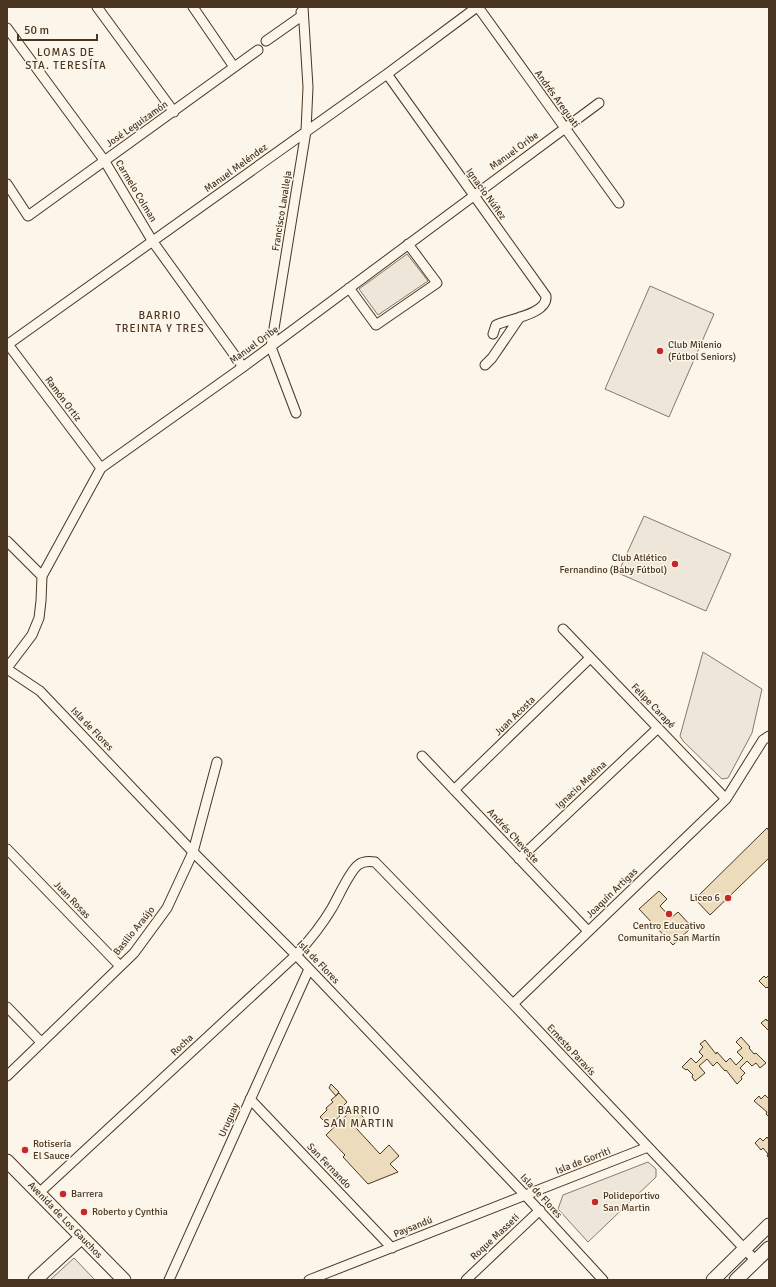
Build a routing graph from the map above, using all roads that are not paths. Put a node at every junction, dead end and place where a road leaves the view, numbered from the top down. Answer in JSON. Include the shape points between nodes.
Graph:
{"nodes":[{"id":1,"x":97,"y":7,"type":"edge"},
{"id":2,"x":193,"y":7,"type":"edge"},
{"id":3,"x":297,"y":7,"type":"edge"},
{"id":4,"x":478,"y":7,"type":"edge"},
{"id":5,"x":303,"y":11,"type":"edge"},
{"id":6,"x":7,"y":28,"type":"edge"},
{"id":7,"x":266,"y":41,"type":"dead end"},
{"id":8,"x":258,"y":50,"type":"dead end"},
{"id":9,"x":234,"y":67,"type":"junction"},
{"id":10,"x":387,"y":74,"type":"junction"},
{"id":11,"x":598,"y":102,"type":"dead end"},
{"id":12,"x":174,"y":112,"type":"junction"},
{"id":13,"x":564,"y":128,"type":"junction"},
{"id":14,"x":306,"y":131,"type":"junction"},
{"id":15,"x":104,"y":160,"type":"junction"},
{"id":16,"x":7,"y":184,"type":"edge"},
{"id":17,"x":473,"y":195,"type":"junction"},
{"id":18,"x":619,"y":203,"type":"dead end"},
{"id":19,"x":153,"y":242,"type":"junction"},
{"id":20,"x":408,"y":244,"type":"junction"},
{"id":21,"x":349,"y":288,"type":"junction"},
{"id":22,"x":520,"y":317,"type":"junction"},
{"id":23,"x":492,"y":334,"type":"dead end"},
{"id":24,"x":7,"y":344,"type":"edge"},
{"id":25,"x":271,"y":347,"type":"junction"},
{"id":26,"x":485,"y":365,"type":"dead end"},
{"id":27,"x":243,"y":367,"type":"junction"},
{"id":28,"x":296,"y":413,"type":"dead end"},
{"id":29,"x":101,"y":468,"type":"junction"},
{"id":30,"x":7,"y":541,"type":"edge"},
{"id":31,"x":42,"y":576,"type":"junction"},
{"id":32,"x":563,"y":629,"type":"dead end"},
{"id":33,"x":590,"y":658,"type":"junction"},
{"id":34,"x":7,"y":668,"type":"edge"},
{"id":35,"x":658,"y":728,"type":"junction"},
{"id":36,"x":769,"y":736,"type":"edge"},
{"id":37,"x":422,"y":756,"type":"dead end"},
{"id":38,"x":217,"y":762,"type":"dead end"},
{"id":39,"x":454,"y":790,"type":"junction"},
{"id":40,"x":726,"y":799,"type":"junction"},
{"id":41,"x":7,"y":849,"type":"edge"},
{"id":42,"x":193,"y":852,"type":"junction"},
{"id":43,"x":519,"y":859,"type":"junction"},
{"id":44,"x":333,"y":907,"type":"joint"},
{"id":45,"x":588,"y":931,"type":"junction"},
{"id":46,"x":296,"y":955,"type":"junction"},
{"id":47,"x":120,"y":966,"type":"junction"},
{"id":48,"x":309,"y":969,"type":"junction"},
{"id":49,"x":513,"y":1004,"type":"junction"},
{"id":50,"x":7,"y":1006,"type":"edge"},
{"id":51,"x":41,"y":1042,"type":"junction"},
{"id":52,"x":7,"y":1076,"type":"edge"},
{"id":53,"x":250,"y":1100,"type":"junction"},
{"id":54,"x":648,"y":1147,"type":"junction"},
{"id":55,"x":8,"y":1163,"type":"edge"},
{"id":56,"x":39,"y":1193,"type":"junction"},
{"id":57,"x":525,"y":1195,"type":"junction"},
{"id":58,"x":540,"y":1210,"type":"junction"},
{"id":59,"x":769,"y":1226,"type":"edge"},
{"id":60,"x":82,"y":1237,"type":"junction"},
{"id":61,"x":392,"y":1248,"type":"junction"},
{"id":62,"x":769,"y":1248,"type":"edge"},
{"id":63,"x":745,"y":1249,"type":"junction"},
{"id":64,"x":756,"y":1261,"type":"junction"},
{"id":65,"x":35,"y":1280,"type":"edge"},
{"id":66,"x":124,"y":1280,"type":"edge"},
{"id":67,"x":169,"y":1280,"type":"edge"},
{"id":68,"x":309,"y":1280,"type":"edge"},
{"id":69,"x":466,"y":1280,"type":"edge"},
{"id":70,"x":603,"y":1280,"type":"edge"},
{"id":71,"x":713,"y":1280,"type":"edge"},
{"id":72,"x":736,"y":1280,"type":"edge"}],
"edges":[{"from":1,"to":12,"type":"street"},
{"from":2,"to":9,"type":"street"},
{"from":3,"to":5,"type":"street"},
{"from":4,"to":10,"type":"street","name":"Manuel Meléndez"},
{"from":4,"to":13,"type":"street","name":"Andrés Areguatí"},
{"from":5,"to":7,"type":"street"},
{"from":5,"to":14,"type":"street","name":"Francisco Lavalleja","via":[[308,87]]},
{"from":6,"to":15,"type":"street","name":"Carmelo Colman"},
{"from":8,"to":9,"type":"street","name":"José Leguizamón"},
{"from":9,"to":12,"type":"street","name":"José Leguizamón"},
{"from":10,"to":14,"type":"street","name":"Manuel Meléndez"},
{"from":10,"to":17,"type":"street","name":"Ignacio Núñez"},
{"from":11,"to":13,"type":"street","name":"Manuel Oribe"},
{"from":12,"to":15,"type":"street","name":"José Leguizamón"},
{"from":13,"to":17,"type":"street","name":"Manuel Oribe"},
{"from":13,"to":18,"type":"street","name":"Andrés Areguatí"},
{"from":14,"to":19,"type":"street","name":"Manuel Meléndez"},
{"from":14,"to":25,"type":"street","name":"Francisco Lavalleja"},
{"from":15,"to":16,"type":"street","name":"José Leguizamón","via":[[28,216]]},
{"from":15,"to":19,"type":"street","name":"Carmelo Colman"},
{"from":17,"to":20,"type":"street","name":"Manuel Oribe"},
{"from":17,"to":22,"type":"street","name":"Ignacio Núñez","via":[[546,296],[543,307]]},
{"from":19,"to":24,"type":"street","name":"Manuel Meléndez"},
{"from":19,"to":27,"type":"street","name":"Carmelo Colman"},
{"from":20,"to":21,"type":"street","name":"Manuel Oribe"},
{"from":20,"to":21,"type":"street","via":[[437,283],[376,325]]},
{"from":21,"to":25,"type":"street","name":"Manuel Oribe"},
{"from":22,"to":23,"type":"street","via":[[496,325]]},
{"from":22,"to":26,"type":"street"},
{"from":24,"to":29,"type":"street","name":"Ramón Ortiz"},
{"from":25,"to":27,"type":"street","name":"Manuel Oribe"},
{"from":25,"to":28,"type":"street","name":"Francisco Lavalleja"},
{"from":27,"to":29,"type":"street","name":"Manuel Oribe"},
{"from":29,"to":31,"type":"street","name":"Manuel Oribe"},
{"from":30,"to":31,"type":"street"},
{"from":31,"to":34,"type":"street","name":"Manuel Oribe","via":[[39,618],[32,635]]},
{"from":32,"to":33,"type":"street","name":"Felipe Carapé"},
{"from":33,"to":35,"type":"street","name":"Felipe Carapé"},
{"from":33,"to":39,"type":"street","name":"Juan Acosta"},
{"from":34,"to":42,"type":"street","name":"Isla de Flores","via":[[40,691]]},
{"from":35,"to":40,"type":"street","name":"Felipe Carapé"},
{"from":35,"to":43,"type":"street","name":"Ignacio Medina"},
{"from":36,"to":40,"type":"street","name":"Joaquín Artigas","via":[[763,740]]},
{"from":37,"to":39,"type":"street","name":"Andrés Cheveste"},
{"from":38,"to":42,"type":"street","name":"Basilio Araújo"},
{"from":39,"to":43,"type":"street","name":"Andrés Cheveste"},
{"from":40,"to":45,"type":"street","name":"Joaquín Artigas"},
{"from":41,"to":47,"type":"street","name":"Juan Rosas"},
{"from":42,"to":46,"type":"street","name":"Isla de Flores"},
{"from":42,"to":47,"type":"street","name":"Basilio Araújo","via":[[167,908],[134,953]]},
{"from":43,"to":45,"type":"street","name":"Andrés Cheveste"},
{"from":44,"to":46,"type":"street","name":"Rocha"},
{"from":44,"to":49,"type":"street","name":"Ernesto Paravís","via":[[357,866],[366,862],[376,862]]},
{"from":45,"to":49,"type":"street","name":"Joaquín Artigas"},
{"from":46,"to":48,"type":"street","name":"Isla de Flores"},
{"from":46,"to":56,"type":"street","name":"Rocha"},
{"from":47,"to":51,"type":"street","name":"Basilio Araújo"},
{"from":48,"to":53,"type":"street","name":"Uruguay"},
{"from":48,"to":57,"type":"street","name":"Isla de Flores"},
{"from":49,"to":54,"type":"street","name":"Ernesto Paravís"},
{"from":50,"to":51,"type":"street"},
{"from":51,"to":52,"type":"street","name":"Basilio Araújo"},
{"from":53,"to":61,"type":"street","name":"San Fernando"},
{"from":53,"to":67,"type":"street","name":"Uruguay"},
{"from":54,"to":57,"type":"street","name":"Isla de Gorriti"},
{"from":54,"to":63,"type":"street","name":"Ernesto Paravís"},
{"from":55,"to":56,"type":"street","name":"Avenida de Los Gauchos"},
{"from":56,"to":60,"type":"street","name":"Avenida de Los Gauchos"},
{"from":57,"to":58,"type":"street","name":"Isla de Flores"},
{"from":57,"to":61,"type":"street","name":"Paysandú"},
{"from":58,"to":69,"type":"street","name":"Roque Masseti"},
{"from":58,"to":70,"type":"street","name":"Isla de Flores"},
{"from":59,"to":63,"type":"street"},
{"from":60,"to":65,"type":"street"},
{"from":60,"to":66,"type":"street","name":"Avenida de Los Gauchos"},
{"from":61,"to":68,"type":"street","name":"Paysandú"},
{"from":62,"to":64,"type":"street"},
{"from":63,"to":64,"type":"street","name":"Ernesto Paravís"},
{"from":63,"to":71,"type":"street"},
{"from":64,"to":72,"type":"street"}]}
